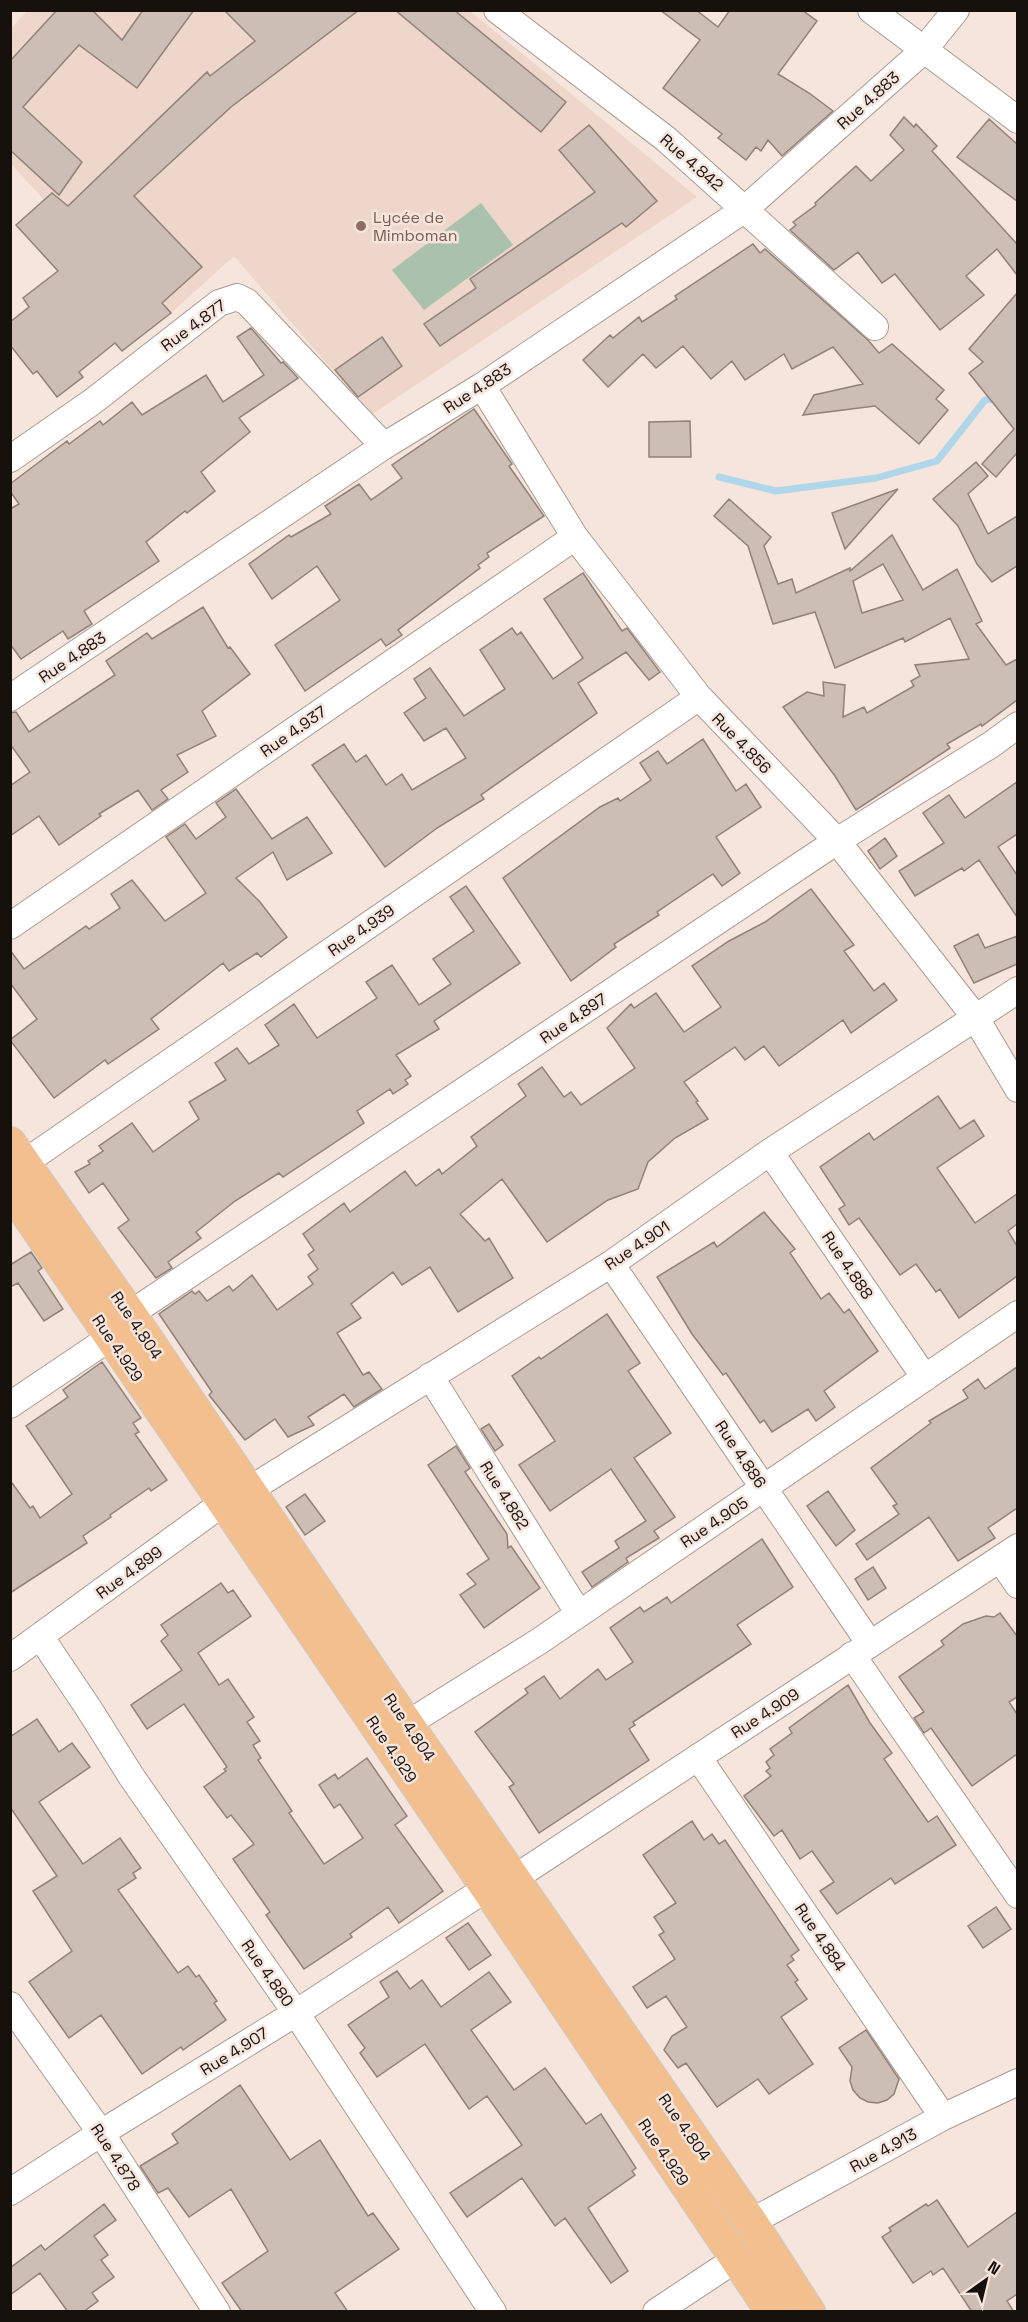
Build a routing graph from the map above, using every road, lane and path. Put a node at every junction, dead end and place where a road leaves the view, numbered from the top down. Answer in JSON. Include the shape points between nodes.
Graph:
{"nodes":[{"id":1,"x":497,"y":10,"type":"edge"},
{"id":2,"x":871,"y":10,"type":"edge"},
{"id":3,"x":956,"y":10,"type":"edge"},
{"id":4,"x":923,"y":51,"type":"junction"},
{"id":5,"x":1017,"y":120,"type":"edge"},
{"id":6,"x":745,"y":209,"type":"junction"},
{"id":7,"x":875,"y":327,"type":"dead end"},
{"id":8,"x":482,"y":386,"type":"junction"},
{"id":9,"x":384,"y":446,"type":"junction"},
{"id":10,"x":10,"y":459,"type":"edge"},
{"id":11,"x":575,"y":537,"type":"junction"},
{"id":12,"x":699,"y":697,"type":"junction"},
{"id":13,"x":10,"y":698,"type":"edge"},
{"id":14,"x":1017,"y":725,"type":"edge"},
{"id":15,"x":837,"y":841,"type":"junction"},
{"id":16,"x":10,"y":926,"type":"edge"},
{"id":17,"x":1017,"y":990,"type":"edge"},
{"id":18,"x":975,"y":1017,"type":"junction"},
{"id":19,"x":1017,"y":1089,"type":"edge"},
{"id":20,"x":770,"y":1152,"type":"junction"},
{"id":21,"x":15,"y":1165,"type":"edge"},
{"id":22,"x":611,"y":1264,"type":"junction"},
{"id":23,"x":1017,"y":1314,"type":"edge"},
{"id":24,"x":120,"y":1325,"type":"junction"},
{"id":25,"x":430,"y":1376,"type":"junction"},
{"id":26,"x":925,"y":1378,"type":"junction"},
{"id":27,"x":10,"y":1405,"type":"edge"},
{"id":28,"x":764,"y":1488,"type":"junction"},
{"id":29,"x":236,"y":1497,"type":"junction"},
{"id":30,"x":1008,"y":1553,"type":"edge"},
{"id":31,"x":1017,"y":1585,"type":"edge"},
{"id":32,"x":579,"y":1614,"type":"junction"},
{"id":33,"x":40,"y":1636,"type":"junction"},
{"id":34,"x":861,"y":1650,"type":"junction"},
{"id":35,"x":10,"y":1658,"type":"edge"},
{"id":36,"x":408,"y":1724,"type":"junction"},
{"id":37,"x":698,"y":1757,"type":"junction"},
{"id":38,"x":500,"y":1884,"type":"junction"},
{"id":39,"x":1017,"y":1895,"type":"edge"},
{"id":40,"x":10,"y":2005,"type":"edge"},
{"id":41,"x":296,"y":2013,"type":"junction"},
{"id":42,"x":1017,"y":2082,"type":"edge"},
{"id":43,"x":944,"y":2117,"type":"junction"},
{"id":44,"x":101,"y":2133,"type":"junction"},
{"id":45,"x":10,"y":2192,"type":"edge"},
{"id":46,"x":751,"y":2222,"type":"junction"},
{"id":47,"x":736,"y":2259,"type":"junction"},
{"id":48,"x":217,"y":2312,"type":"edge"},
{"id":49,"x":493,"y":2312,"type":"edge"},
{"id":50,"x":656,"y":2312,"type":"edge"},
{"id":51,"x":772,"y":2312,"type":"edge"},
{"id":52,"x":809,"y":2312,"type":"edge"}],
"edges":[{"from":1,"to":6,"type":"street","name":"Rue 4.842","via":[[666,139]]},
{"from":2,"to":4,"type":"street"},
{"from":3,"to":4,"type":"street","name":"Rue 4.883"},
{"from":4,"to":5,"type":"street"},
{"from":4,"to":6,"type":"street","name":"Rue 4.883"},
{"from":6,"to":7,"type":"street","name":"Rue 4.842"},
{"from":6,"to":8,"type":"street","name":"Rue 4.883"},
{"from":8,"to":9,"type":"street","name":"Rue 4.883"},
{"from":8,"to":11,"type":"street","name":"Rue 4.856"},
{"from":9,"to":10,"type":"street","name":"Rue 4.877","via":[[255,309],[237,297],[219,303],[92,402]]},
{"from":9,"to":13,"type":"street","name":"Rue 4.883"},
{"from":11,"to":12,"type":"street","name":"Rue 4.856"},
{"from":11,"to":16,"type":"street","name":"Rue 4.937"},
{"from":12,"to":15,"type":"street","name":"Rue 4.856"},
{"from":12,"to":21,"type":"street","name":"Rue 4.939"},
{"from":14,"to":15,"type":"street","name":"Rue 4.897"},
{"from":15,"to":18,"type":"street","name":"Rue 4.856"},
{"from":15,"to":24,"type":"street","name":"Rue 4.897"},
{"from":17,"to":18,"type":"street","name":"Rue 4.901"},
{"from":18,"to":19,"type":"street","name":"Rue 4.856"},
{"from":18,"to":20,"type":"street","name":"Rue 4.901"},
{"from":20,"to":22,"type":"street","name":"Rue 4.901"},
{"from":20,"to":26,"type":"street","name":"Rue 4.888"},
{"from":21,"to":24,"type":"main road","name":"Rue 4.804"},
{"from":22,"to":25,"type":"street","name":"Rue 4.901"},
{"from":22,"to":28,"type":"street","name":"Rue 4.886"},
{"from":23,"to":26,"type":"street","name":"Rue 4.905"},
{"from":24,"to":27,"type":"street","name":"Rue 4.897"},
{"from":24,"to":29,"type":"main road","name":"Rue 4.804"},
{"from":25,"to":29,"type":"street","name":"Rue 4.901"},
{"from":25,"to":32,"type":"street","name":"Rue 4.882"},
{"from":26,"to":28,"type":"street","name":"Rue 4.905"},
{"from":28,"to":32,"type":"street","name":"Rue 4.905"},
{"from":28,"to":34,"type":"street","name":"Rue 4.886"},
{"from":29,"to":33,"type":"street","name":"Rue 4.899"},
{"from":29,"to":36,"type":"main road","name":"Rue 4.804"},
{"from":29,"to":38,"type":"main road","name":"Rue 4.929"},
{"from":30,"to":31,"type":"street"},
{"from":30,"to":34,"type":"street","name":"Rue 4.909"},
{"from":32,"to":36,"type":"street","name":"Rue 4.905"},
{"from":33,"to":35,"type":"street","name":"Rue 4.899"},
{"from":33,"to":41,"type":"street","name":"Rue 4.880","via":[[131,1776]]},
{"from":34,"to":37,"type":"street","name":"Rue 4.909"},
{"from":34,"to":39,"type":"street","name":"Rue 4.886"},
{"from":36,"to":38,"type":"main road","name":"Rue 4.804"},
{"from":37,"to":38,"type":"street","name":"Rue 4.909"},
{"from":37,"to":43,"type":"street","name":"Rue 4.884"},
{"from":38,"to":41,"type":"street","name":"Rue 4.907"},
{"from":38,"to":46,"type":"main road","name":"Rue 4.804"},
{"from":38,"to":47,"type":"main road","name":"Rue 4.929"},
{"from":40,"to":44,"type":"street","name":"Rue 4.878"},
{"from":41,"to":44,"type":"street","name":"Rue 4.907"},
{"from":41,"to":49,"type":"street","name":"Rue 4.880"},
{"from":42,"to":43,"type":"street","name":"Rue 4.913"},
{"from":43,"to":46,"type":"street","name":"Rue 4.913"},
{"from":44,"to":45,"type":"street","name":"Rue 4.907"},
{"from":44,"to":48,"type":"street","name":"Rue 4.878"},
{"from":46,"to":52,"type":"main road","name":"Rue 4.804"},
{"from":47,"to":50,"type":"street"},
{"from":47,"to":51,"type":"main road","name":"Rue 4.929"}]}
